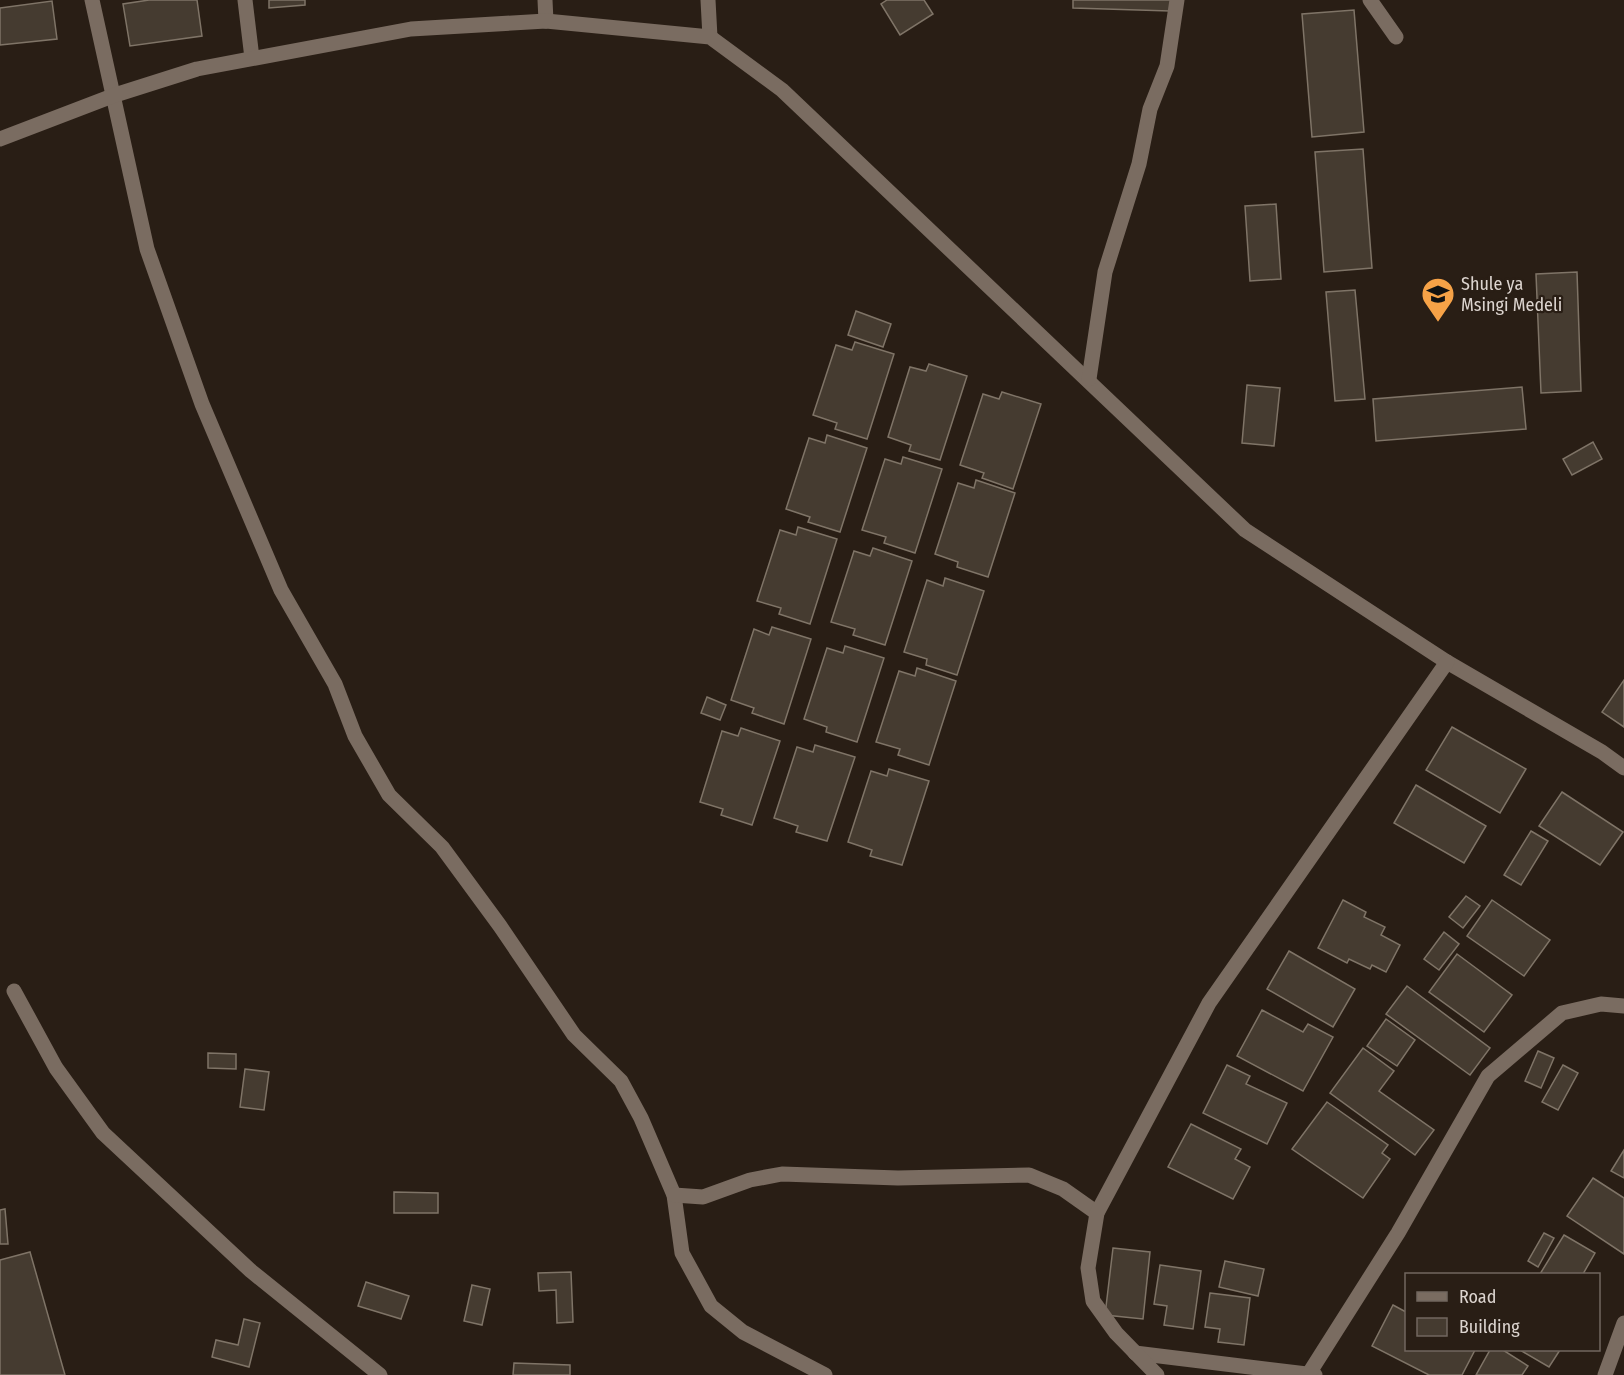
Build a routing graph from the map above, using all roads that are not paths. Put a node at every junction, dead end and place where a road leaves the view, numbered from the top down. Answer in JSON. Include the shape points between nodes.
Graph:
{"nodes":[{"id":1,"x":92,"y":0,"type":"edge"},
{"id":2,"x":245,"y":0,"type":"edge"},
{"id":3,"x":545,"y":0,"type":"edge"},
{"id":4,"x":708,"y":0,"type":"edge"},
{"id":5,"x":1177,"y":0,"type":"edge"},
{"id":6,"x":1370,"y":0,"type":"edge"},
{"id":7,"x":546,"y":21,"type":"junction"},
{"id":8,"x":710,"y":37,"type":"junction"},
{"id":9,"x":1395,"y":37,"type":"dead end"},
{"id":10,"x":252,"y":58,"type":"junction"},
{"id":11,"x":115,"y":95,"type":"junction"},
{"id":12,"x":0,"y":139,"type":"edge"},
{"id":13,"x":1089,"y":379,"type":"junction"},
{"id":14,"x":1447,"y":662,"type":"junction"},
{"id":15,"x":1624,"y":768,"type":"edge"},
{"id":16,"x":14,"y":991,"type":"dead end"},
{"id":17,"x":1624,"y":1006,"type":"edge"},
{"id":18,"x":674,"y":1195,"type":"junction"},
{"id":19,"x":1097,"y":1213,"type":"junction"},
{"id":20,"x":1624,"y":1323,"type":"edge"},
{"id":21,"x":1135,"y":1353,"type":"junction"},
{"id":22,"x":1311,"y":1374,"type":"edge"},
{"id":23,"x":380,"y":1375,"type":"edge"},
{"id":24,"x":825,"y":1375,"type":"edge"},
{"id":25,"x":1157,"y":1375,"type":"edge"},
{"id":26,"x":1605,"y":1375,"type":"edge"}],
"edges":[{"from":1,"to":11,"type":"street"},
{"from":2,"to":10,"type":"street"},
{"from":3,"to":7,"type":"street"},
{"from":4,"to":8,"type":"street"},
{"from":5,"to":13,"type":"street","via":[[1167,66],[1150,109],[1139,164],[1106,272]]},
{"from":6,"to":9,"type":"street"},
{"from":7,"to":8,"type":"street"},
{"from":7,"to":10,"type":"street","via":[[411,29]]},
{"from":8,"to":13,"type":"street","via":[[782,90]]},
{"from":10,"to":11,"type":"street","via":[[196,69]]},
{"from":11,"to":12,"type":"street"},
{"from":11,"to":18,"type":"street","via":[[147,249],[202,404],[281,590],[335,684],[355,736],[389,795],[442,847],[574,1035],[621,1081]]},
{"from":13,"to":14,"type":"street","via":[[1245,530]]},
{"from":14,"to":15,"type":"street"},
{"from":14,"to":19,"type":"street","via":[[1209,1003]]},
{"from":16,"to":23,"type":"street","via":[[56,1068],[103,1133],[251,1271]]},
{"from":17,"to":22,"type":"street","via":[[1601,1004],[1562,1014],[1488,1076]]},
{"from":18,"to":19,"type":"street","via":[[703,1197],[750,1180],[782,1174],[898,1178],[1029,1175],[1063,1189]]},
{"from":18,"to":24,"type":"street","via":[[682,1253],[711,1306],[743,1332]]},
{"from":19,"to":21,"type":"street","via":[[1088,1268],[1093,1301]]},
{"from":20,"to":26,"type":"street"},
{"from":21,"to":22,"type":"street"},
{"from":21,"to":25,"type":"street"}]}
